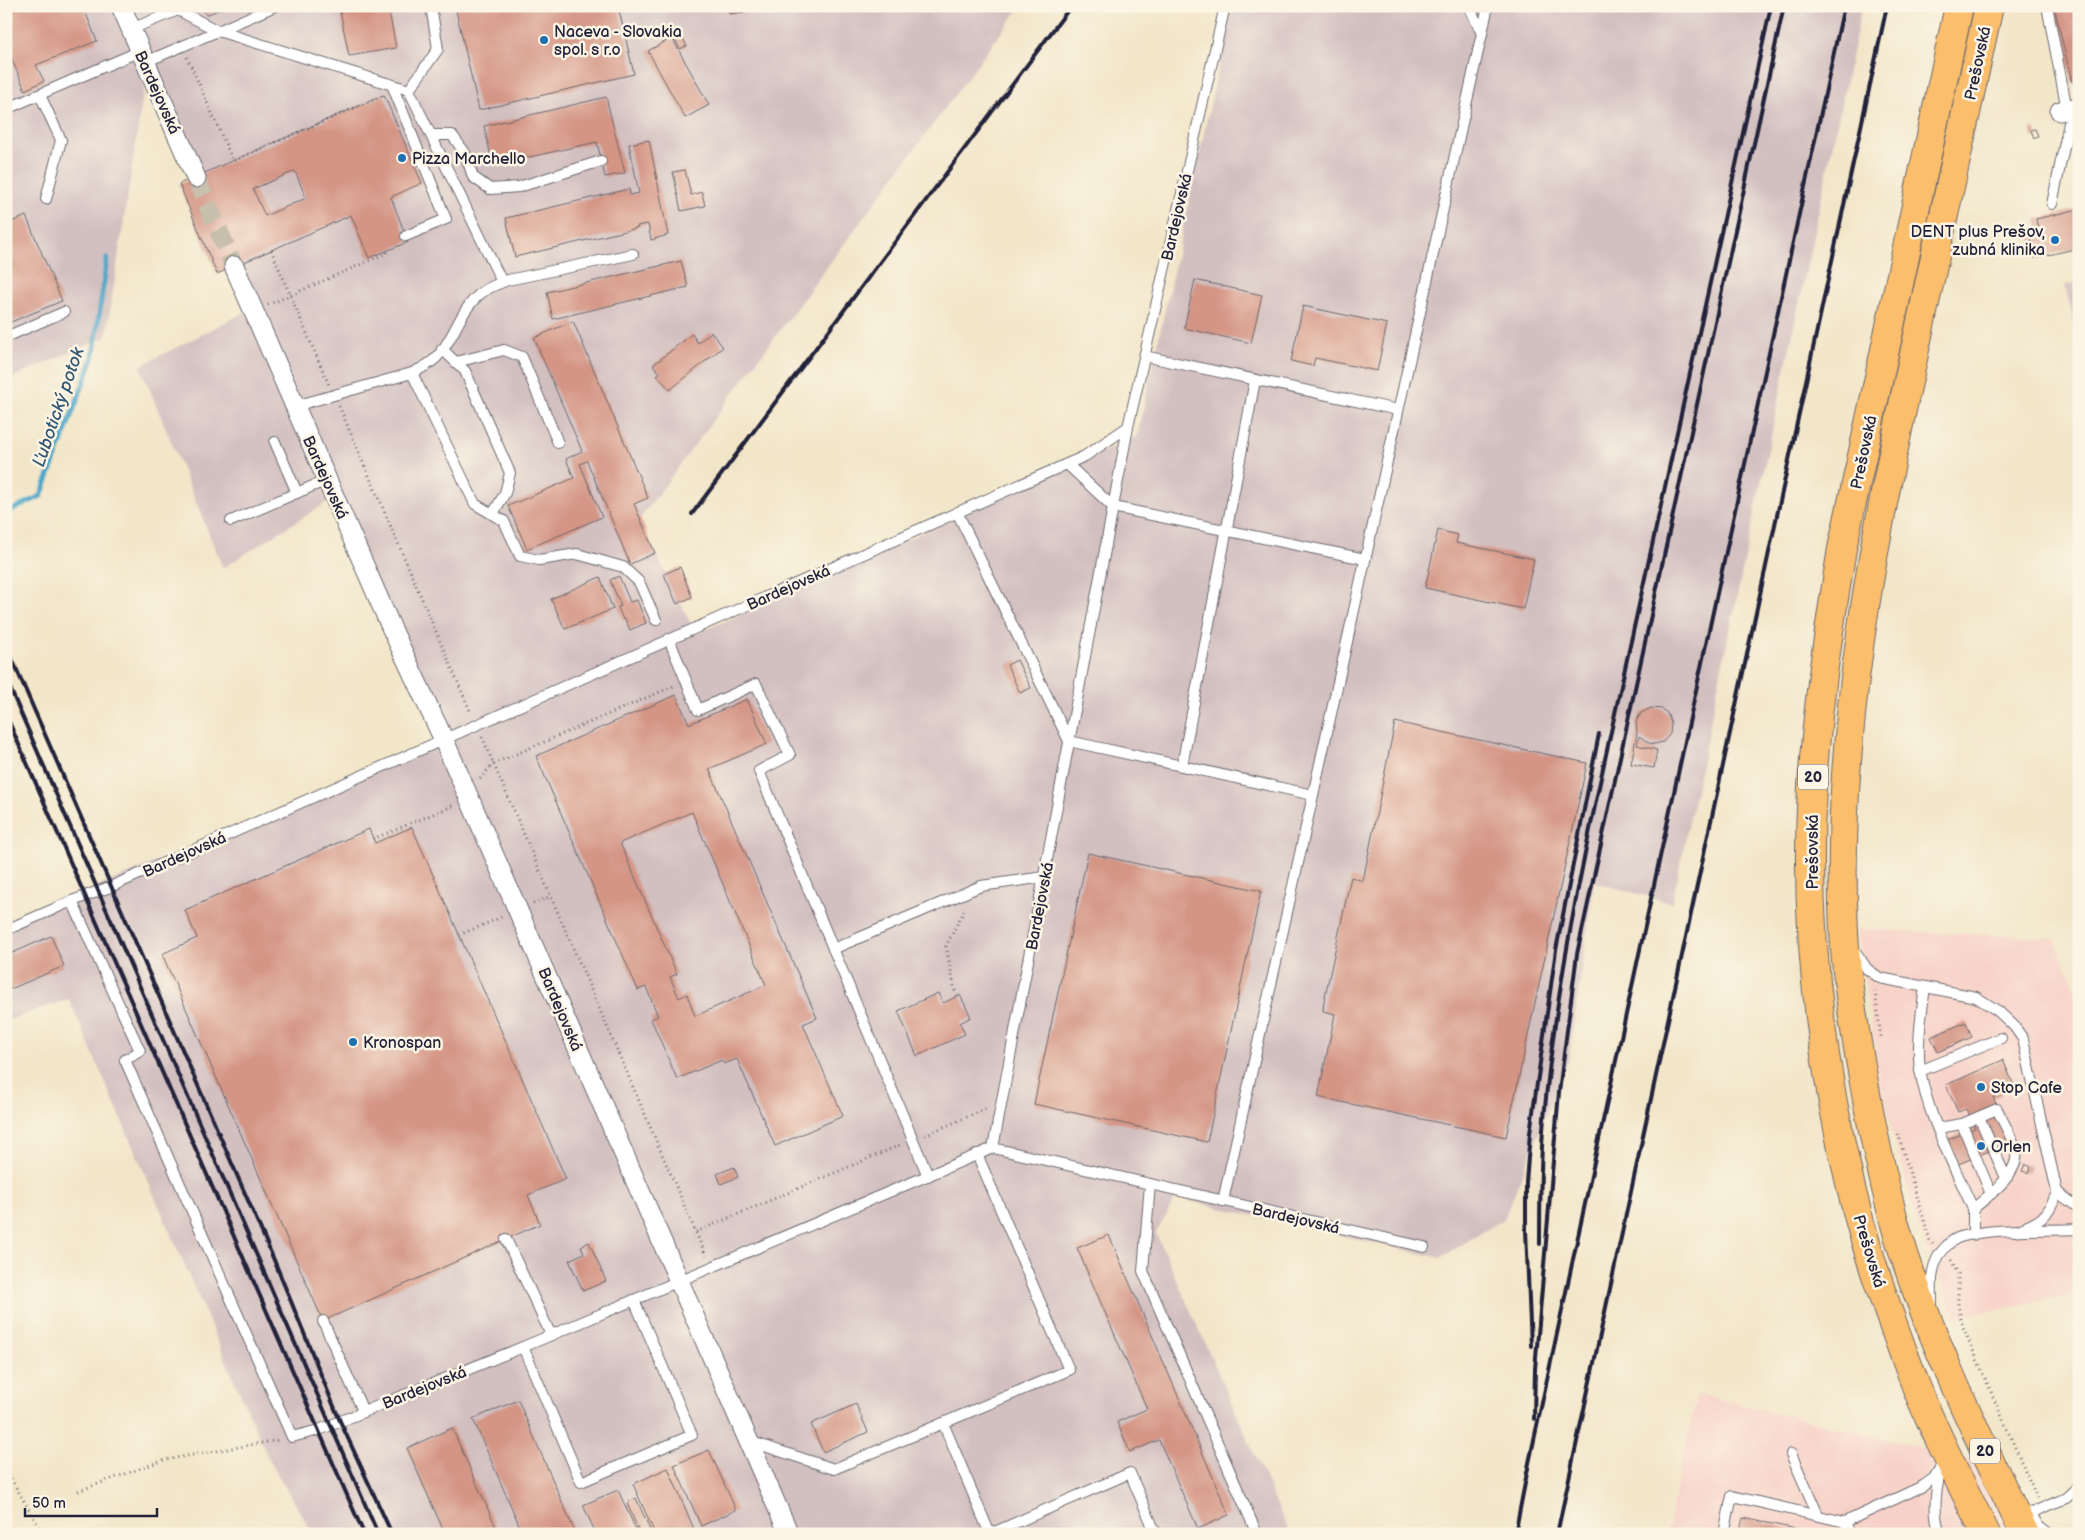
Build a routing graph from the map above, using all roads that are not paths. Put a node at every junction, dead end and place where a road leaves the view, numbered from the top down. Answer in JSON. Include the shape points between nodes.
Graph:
{"nodes":[{"id":1,"x":121,"y":6,"type":"edge"},
{"id":2,"x":275,"y":6,"type":"edge"},
{"id":3,"x":431,"y":6,"type":"edge"},
{"id":4,"x":1225,"y":6,"type":"edge"},
{"id":5,"x":1469,"y":6,"type":"edge"},
{"id":6,"x":1488,"y":6,"type":"edge"},
{"id":7,"x":1960,"y":6,"type":"edge"},
{"id":8,"x":1989,"y":6,"type":"edge"},
{"id":9,"x":2047,"y":6,"type":"edge"},
{"id":10,"x":131,"y":29,"type":"junction"},
{"id":11,"x":218,"y":31,"type":"junction"},
{"id":12,"x":1482,"y":34,"type":"junction"},
{"id":13,"x":143,"y":56,"type":"junction"},
{"id":14,"x":394,"y":89,"type":"junction"},
{"id":15,"x":409,"y":90,"type":"junction"},
{"id":16,"x":40,"y":95,"type":"junction"},
{"id":17,"x":2069,"y":109,"type":"edge"},
{"id":18,"x":6,"y":110,"type":"edge"},
{"id":19,"x":431,"y":135,"type":"junction"},
{"id":20,"x":601,"y":161,"type":"dead end"},
{"id":21,"x":196,"y":178,"type":"tunnel mouth"},
{"id":22,"x":46,"y":199,"type":"dead end"},
{"id":23,"x":2052,"y":204,"type":"dead end"},
{"id":24,"x":406,"y":236,"type":"dead end"},
{"id":25,"x":633,"y":254,"type":"dead end"},
{"id":26,"x":234,"y":266,"type":"tunnel mouth"},
{"id":27,"x":502,"y":282,"type":"junction"},
{"id":28,"x":64,"y":312,"type":"dead end"},
{"id":29,"x":6,"y":337,"type":"edge"},
{"id":30,"x":442,"y":349,"type":"junction"},
{"id":31,"x":1144,"y":356,"type":"junction"},
{"id":32,"x":456,"y":362,"type":"junction"},
{"id":33,"x":412,"y":373,"type":"junction"},
{"id":34,"x":1255,"y":380,"type":"junction"},
{"id":35,"x":295,"y":406,"type":"junction"},
{"id":36,"x":1398,"y":410,"type":"junction"},
{"id":37,"x":1128,"y":427,"type":"junction"},
{"id":38,"x":275,"y":442,"type":"dead end"},
{"id":39,"x":558,"y":443,"type":"dead end"},
{"id":40,"x":1067,"y":464,"type":"junction"},
{"id":41,"x":327,"y":480,"type":"junction"},
{"id":42,"x":297,"y":493,"type":"junction"},
{"id":43,"x":1113,"y":507,"type":"junction"},
{"id":44,"x":957,"y":512,"type":"junction"},
{"id":45,"x":493,"y":514,"type":"junction"},
{"id":46,"x":231,"y":521,"type":"dead end"},
{"id":47,"x":1226,"y":531,"type":"junction"},
{"id":48,"x":1365,"y":559,"type":"junction"},
{"id":49,"x":656,"y":620,"type":"dead end"},
{"id":50,"x":669,"y":639,"type":"junction"},
{"id":51,"x":443,"y":738,"type":"junction"},
{"id":52,"x":1069,"y":741,"type":"junction"},
{"id":53,"x":1182,"y":766,"type":"junction"},
{"id":54,"x":1313,"y":795,"type":"junction"},
{"id":55,"x":1044,"y":877,"type":"junction"},
{"id":56,"x":72,"y":901,"type":"junction"},
{"id":57,"x":6,"y":930,"type":"edge"},
{"id":58,"x":1844,"y":935,"type":"junction"},
{"id":59,"x":833,"y":950,"type":"junction"},
{"id":60,"x":1925,"y":987,"type":"junction"},
{"id":61,"x":2001,"y":1038,"type":"dead end"},
{"id":62,"x":1920,"y":1071,"type":"junction"},
{"id":63,"x":1979,"y":1117,"type":"junction"},
{"id":64,"x":1962,"y":1124,"type":"junction"},
{"id":65,"x":1938,"y":1128,"type":"junction"},
{"id":66,"x":994,"y":1148,"type":"junction"},
{"id":67,"x":977,"y":1154,"type":"junction"},
{"id":68,"x":928,"y":1176,"type":"junction"},
{"id":69,"x":2006,"y":1178,"type":"junction"},
{"id":70,"x":1150,"y":1184,"type":"junction"},
{"id":71,"x":2057,"y":1192,"type":"junction"},
{"id":72,"x":1991,"y":1194,"type":"junction"},
{"id":73,"x":1223,"y":1201,"type":"junction"},
{"id":74,"x":2079,"y":1208,"type":"edge"},
{"id":75,"x":1973,"y":1209,"type":"junction"},
{"id":76,"x":2079,"y":1229,"type":"edge"},
{"id":77,"x":2015,"y":1231,"type":"junction"},
{"id":78,"x":1973,"y":1235,"type":"junction"},
{"id":79,"x":506,"y":1239,"type":"dead end"},
{"id":80,"x":1424,"y":1248,"type":"dead end"},
{"id":81,"x":679,"y":1281,"type":"junction"},
{"id":82,"x":634,"y":1300,"type":"junction"},
{"id":83,"x":323,"y":1321,"type":"dead end"},
{"id":84,"x":1932,"y":1328,"type":"junction"},
{"id":85,"x":551,"y":1335,"type":"junction"},
{"id":86,"x":523,"y":1347,"type":"junction"},
{"id":87,"x":363,"y":1411,"type":"junction"},
{"id":88,"x":943,"y":1423,"type":"junction"},
{"id":89,"x":749,"y":1441,"type":"junction"},
{"id":90,"x":1791,"y":1454,"type":"dead end"},
{"id":91,"x":1944,"y":1459,"type":"junction"},
{"id":92,"x":2079,"y":1486,"type":"edge"},
{"id":93,"x":1818,"y":1515,"type":"junction"},
{"id":94,"x":2027,"y":1521,"type":"edge"},
{"id":95,"x":1845,"y":1522,"type":"junction"},
{"id":96,"x":789,"y":1534,"type":"edge"},
{"id":97,"x":990,"y":1534,"type":"edge"},
{"id":98,"x":1156,"y":1534,"type":"edge"},
{"id":99,"x":1257,"y":1534,"type":"edge"},
{"id":100,"x":1724,"y":1534,"type":"edge"},
{"id":101,"x":1850,"y":1534,"type":"edge"},
{"id":102,"x":1940,"y":1534,"type":"edge"},
{"id":103,"x":1986,"y":1534,"type":"edge"},
{"id":104,"x":2048,"y":1534,"type":"edge"}],
"edges":[{"from":1,"to":10,"type":"street","name":"Bardejovská"},
{"from":2,"to":11,"type":"lane"},
{"from":3,"to":15,"type":"lane","via":[[438,48]]},
{"from":4,"to":31,"type":"lane","name":"Bardejovská"},
{"from":5,"to":12,"type":"lane"},
{"from":6,"to":12,"type":"lane"},
{"from":7,"to":91,"type":"main road","name":"Prešovská","number":"20","via":[[1842,548],[1818,709],[1811,835],[1814,952],[1822,1034],[1846,1166],[1875,1270]]},
{"from":8,"to":58,"type":"main road","name":"Prešovská","number":"20","via":[[1888,477],[1860,632],[1844,796]]},
{"from":9,"to":17,"type":"lane"},
{"from":10,"to":11,"type":"lane","via":[[178,10]]},
{"from":10,"to":13,"type":"street","name":"Bardejovská"},
{"from":11,"to":13,"type":"lane","via":[[182,46]]},
{"from":11,"to":14,"type":"lane"},
{"from":12,"to":36,"type":"lane"},
{"from":13,"to":16,"type":"lane"},
{"from":13,"to":21,"type":"street","name":"Bardejovská"},
{"from":14,"to":15,"type":"lane"},
{"from":14,"to":24,"type":"lane","via":[[446,219]]},
{"from":15,"to":19,"type":"lane"},
{"from":16,"to":18,"type":"lane"},
{"from":16,"to":22,"type":"lane","via":[[61,140]]},
{"from":17,"to":23,"type":"lane"},
{"from":19,"to":20,"type":"lane","via":[[452,135],[465,153],[472,177],[490,189],[519,187]]},
{"from":19,"to":27,"type":"lane"},
{"from":25,"to":27,"type":"lane"},
{"from":26,"to":35,"type":"street","name":"Bardejovská"},
{"from":27,"to":30,"type":"lane","via":[[480,294],[470,304]]},
{"from":28,"to":29,"type":"lane"},
{"from":30,"to":32,"type":"lane"},
{"from":30,"to":33,"type":"lane","via":[[436,358]]},
{"from":31,"to":34,"type":"lane"},
{"from":31,"to":37,"type":"lane","name":"Bardejovská"},
{"from":32,"to":39,"type":"lane","via":[[504,350],[522,357]]},
{"from":32,"to":45,"type":"lane","via":[[465,372],[510,473],[505,493]]},
{"from":33,"to":35,"type":"lane"},
{"from":33,"to":45,"type":"lane","via":[[475,504]]},
{"from":34,"to":36,"type":"lane"},
{"from":34,"to":47,"type":"lane"},
{"from":35,"to":41,"type":"street","name":"Bardejovská"},
{"from":36,"to":48,"type":"lane"},
{"from":37,"to":40,"type":"lane","name":"Bardejovská"},
{"from":37,"to":43,"type":"lane","name":"Bardejovská"},
{"from":38,"to":42,"type":"lane"},
{"from":40,"to":43,"type":"lane"},
{"from":40,"to":44,"type":"lane","name":"Bardejovská"},
{"from":41,"to":42,"type":"lane"},
{"from":41,"to":51,"type":"street","name":"Bardejovská"},
{"from":42,"to":46,"type":"lane"},
{"from":43,"to":47,"type":"lane"},
{"from":43,"to":52,"type":"lane","name":"Bardejovská"},
{"from":44,"to":50,"type":"lane","name":"Bardejovská"},
{"from":44,"to":52,"type":"lane"},
{"from":45,"to":49,"type":"lane","via":[[504,521],[520,556],[540,560],[577,554],[623,567],[639,582]]},
{"from":47,"to":48,"type":"lane"},
{"from":47,"to":53,"type":"lane"},
{"from":48,"to":54,"type":"lane"},
{"from":50,"to":51,"type":"lane","name":"Bardejovská"},
{"from":50,"to":59,"type":"lane","via":[[698,710],[756,684],[790,755],[759,771]]},
{"from":51,"to":56,"type":"lane","name":"Bardejovská"},
{"from":51,"to":81,"type":"street","name":"Bardejovská"},
{"from":52,"to":53,"type":"lane"},
{"from":52,"to":55,"type":"lane","name":"Bardejovská"},
{"from":53,"to":54,"type":"lane"},
{"from":54,"to":73,"type":"lane"},
{"from":55,"to":59,"type":"lane","via":[[981,886]]},
{"from":55,"to":66,"type":"lane","name":"Bardejovská"},
{"from":56,"to":57,"type":"lane","name":"Bardejovská"},
{"from":56,"to":87,"type":"lane","name":"Bardejovská","via":[[140,1051],[125,1060],[292,1438]]},
{"from":58,"to":60,"type":"lane","via":[[1872,974]]},
{"from":58,"to":84,"type":"main road","name":"Prešovská","number":"20","via":[[1855,1032],[1874,1136],[1897,1231]]},
{"from":59,"to":68,"type":"lane"},
{"from":60,"to":62,"type":"lane","via":[[1919,1044]]},
{"from":60,"to":71,"type":"lane","via":[[1976,996],[1998,1011],[2023,1039]]},
{"from":61,"to":62,"type":"lane"},
{"from":62,"to":65,"type":"lane"},
{"from":63,"to":64,"type":"lane"},
{"from":63,"to":69,"type":"lane"},
{"from":63,"to":69,"type":"lane","via":[[1997,1109],[2016,1153],[2015,1163]]},
{"from":64,"to":65,"type":"lane"},
{"from":64,"to":72,"type":"lane"},
{"from":65,"to":75,"type":"lane"},
{"from":66,"to":67,"type":"lane","name":"Bardejovská"},
{"from":66,"to":70,"type":"lane","name":"Bardejovská"},
{"from":67,"to":68,"type":"lane","name":"Bardejovská"},
{"from":67,"to":88,"type":"lane","via":[[1068,1370]]},
{"from":68,"to":81,"type":"lane","name":"Bardejovská"},
{"from":69,"to":72,"type":"lane"},
{"from":70,"to":73,"type":"lane","name":"Bardejovská"},
{"from":70,"to":99,"type":"lane","via":[[1143,1271]]},
{"from":71,"to":74,"type":"lane"},
{"from":71,"to":77,"type":"lane","via":[[2052,1208],[2040,1221]]},
{"from":72,"to":75,"type":"lane"},
{"from":73,"to":80,"type":"lane","name":"Bardejovská"},
{"from":75,"to":78,"type":"lane"},
{"from":76,"to":77,"type":"lane","name":"Prešovská"},
{"from":77,"to":78,"type":"lane","name":"Prešovská"},
{"from":78,"to":84,"type":"lane","name":"Prešovská","via":[[1958,1238],[1936,1260],[1932,1273]]},
{"from":79,"to":85,"type":"lane"},
{"from":81,"to":82,"type":"lane","name":"Bardejovská"},
{"from":81,"to":89,"type":"street","name":"Bardejovská"},
{"from":82,"to":85,"type":"lane","name":"Bardejovská"},
{"from":82,"to":86,"type":"lane","via":[[692,1434],[581,1482]]},
{"from":83,"to":87,"type":"lane"},
{"from":84,"to":94,"type":"main road","name":"Prešovská","number":"20","via":[[1957,1390]]},
{"from":85,"to":86,"type":"lane","name":"Bardejovská"},
{"from":86,"to":87,"type":"lane","name":"Bardejovská"},
{"from":88,"to":89,"type":"lane","via":[[834,1469]]},
{"from":88,"to":97,"type":"lane"},
{"from":89,"to":96,"type":"street","name":"Bardejovská"},
{"from":90,"to":93,"type":"lane"},
{"from":91,"to":95,"type":"lane","via":[[1934,1478],[1923,1486]]},
{"from":91,"to":102,"type":"lane","via":[[1937,1485],[1936,1522]]},
{"from":91,"to":103,"type":"main road","name":"Prešovská","number":"20"},
{"from":92,"to":94,"type":"lane","via":[[2066,1498]]},
{"from":93,"to":95,"type":"lane"},
{"from":93,"to":100,"type":"lane","via":[[1732,1496]]},
{"from":94,"to":104,"type":"lane"},
{"from":95,"to":101,"type":"lane"},
{"from":97,"to":98,"type":"lane","via":[[1130,1473]]}]}
